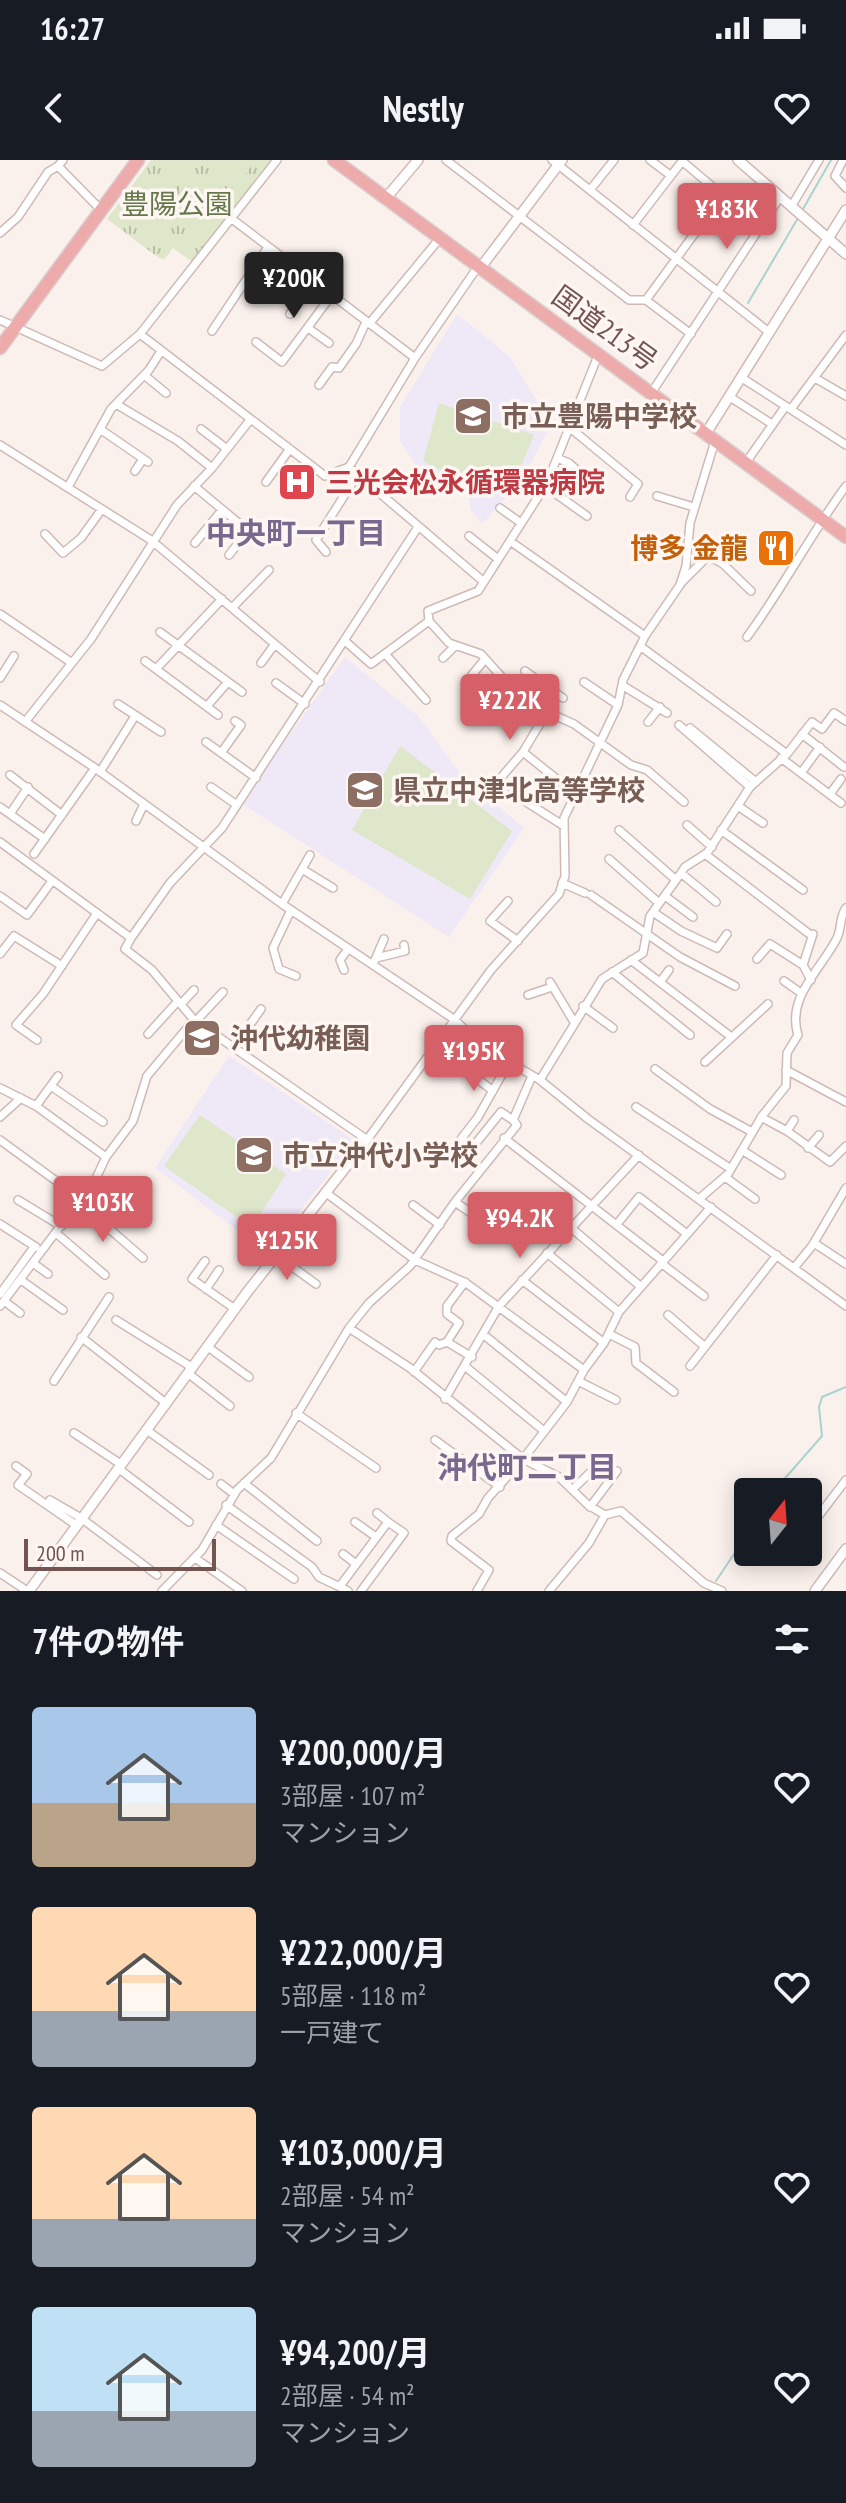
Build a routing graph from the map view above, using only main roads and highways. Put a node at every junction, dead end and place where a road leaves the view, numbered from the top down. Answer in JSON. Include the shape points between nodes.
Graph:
{"nodes":[{"id":1,"x":138,"y":160,"type":"edge"},
{"id":2,"x":334,"y":160,"type":"edge"},
{"id":3,"x":0,"y":348,"type":"edge"},
{"id":4,"x":846,"y":534,"type":"edge"}],
"edges":[{"from":1,"to":3,"type":"highway"},
{"from":2,"to":4,"type":"highway","name":"国道213号"}]}
